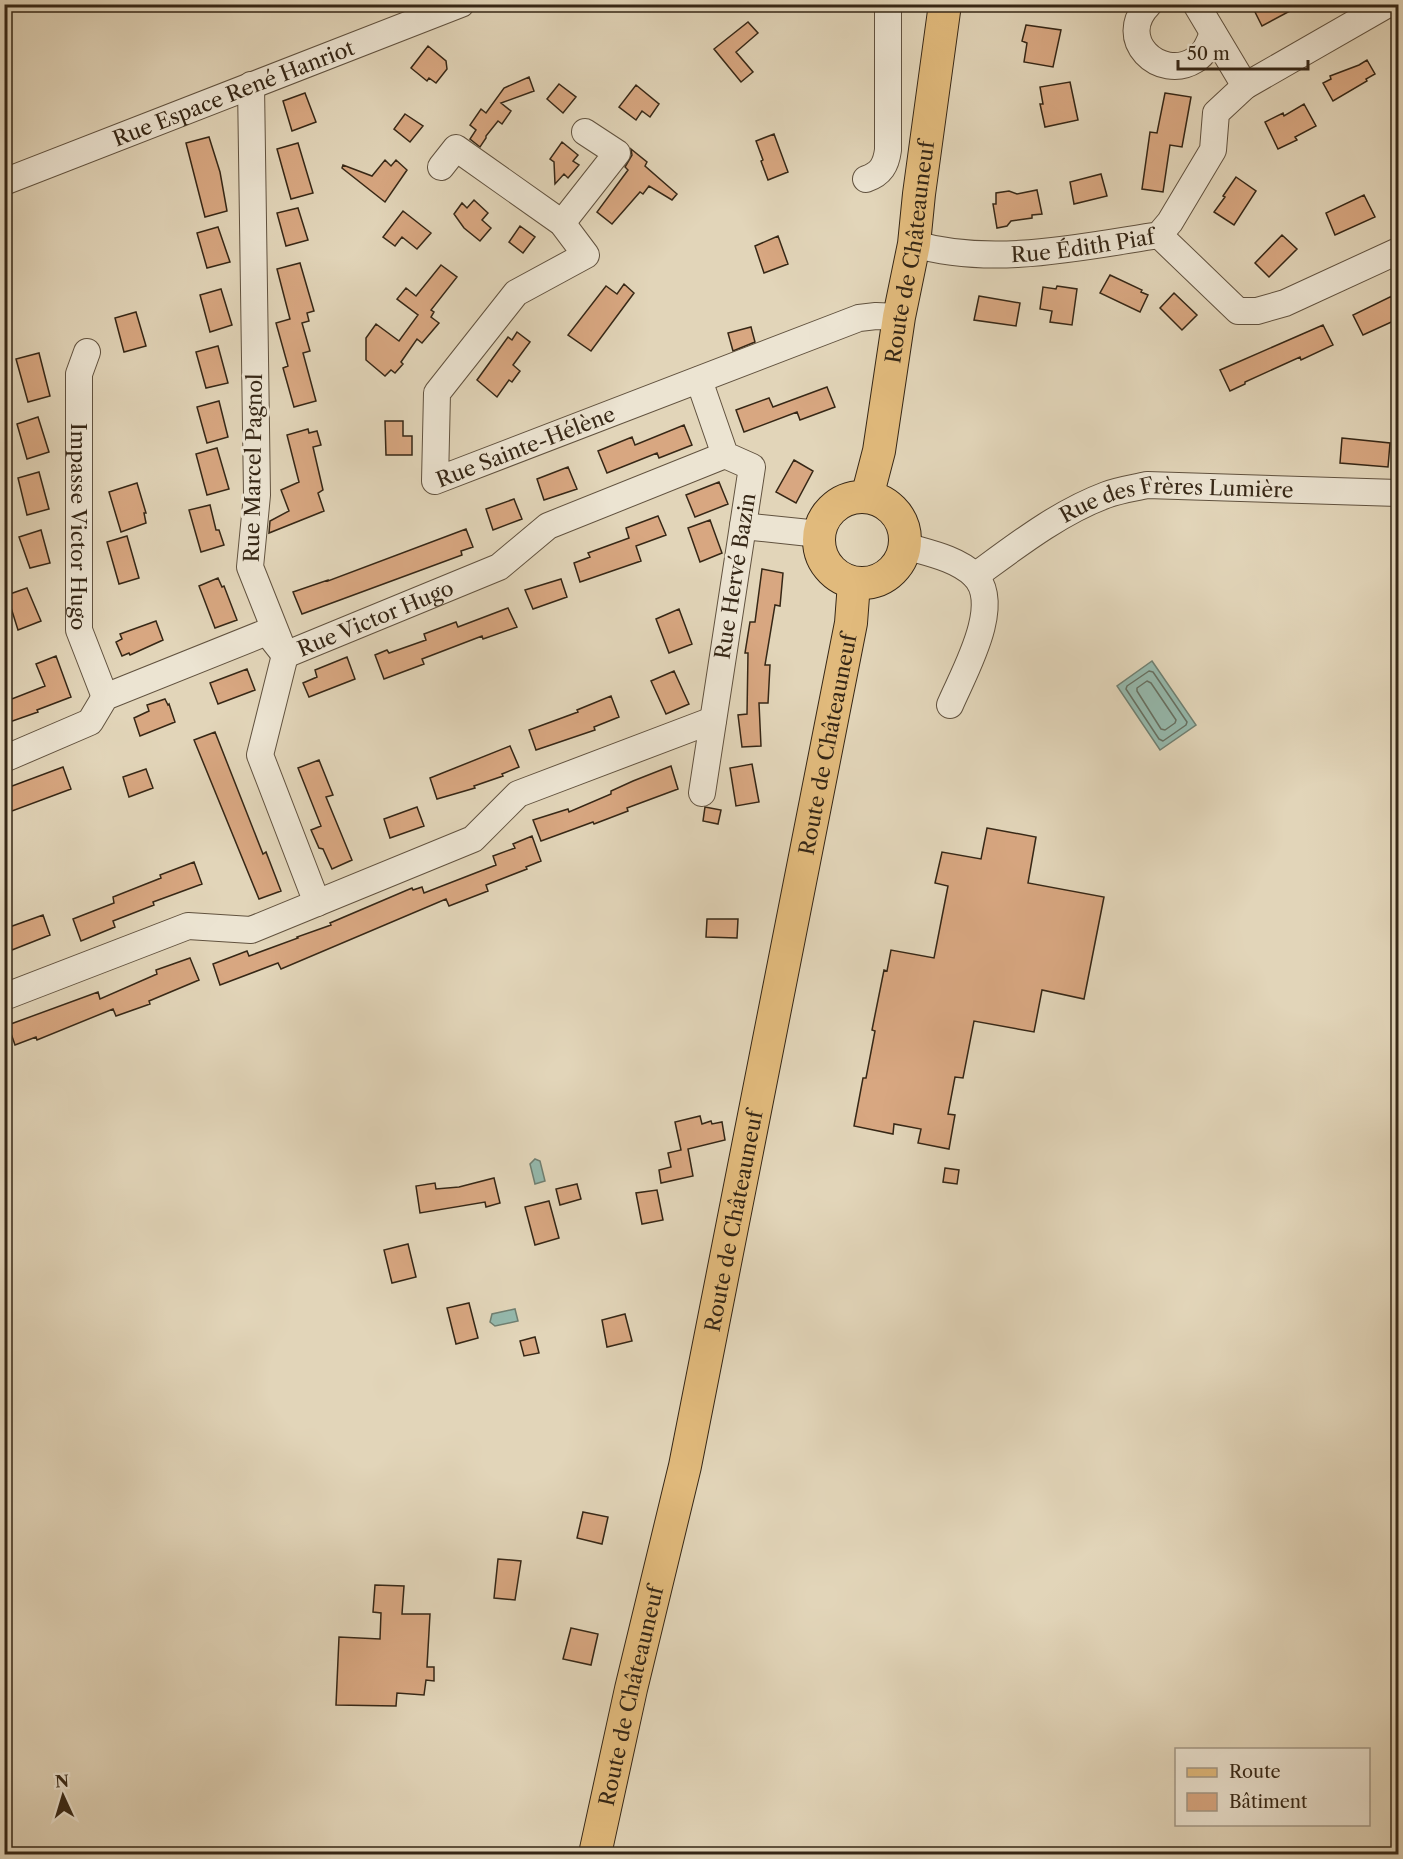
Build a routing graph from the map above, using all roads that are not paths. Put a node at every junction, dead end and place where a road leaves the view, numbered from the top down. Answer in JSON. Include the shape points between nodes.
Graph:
{"nodes":[{"id":1,"x":461,"y":4,"type":"edge"},
{"id":2,"x":888,"y":4,"type":"edge"},
{"id":3,"x":945,"y":4,"type":"edge"},
{"id":4,"x":1149,"y":4,"type":"edge"},
{"id":5,"x":1197,"y":4,"type":"edge"},
{"id":6,"x":1388,"y":4,"type":"edge"},
{"id":7,"x":1214,"y":33,"type":"junction"},
{"id":8,"x":251,"y":85,"type":"junction"},
{"id":9,"x":1245,"y":86,"type":"junction"},
{"id":10,"x":585,"y":132,"type":"dead end"},
{"id":11,"x":441,"y":167,"type":"dead end"},
{"id":12,"x":866,"y":179,"type":"dead end"},
{"id":13,"x":4,"y":182,"type":"edge"},
{"id":14,"x":562,"y":223,"type":"junction"},
{"id":15,"x":1159,"y":235,"type":"junction"},
{"id":16,"x":914,"y":243,"type":"junction"},
{"id":17,"x":1398,"y":251,"type":"edge"},
{"id":18,"x":899,"y":317,"type":"junction"},
{"id":19,"x":87,"y":352,"type":"dead end"},
{"id":20,"x":699,"y":380,"type":"junction"},
{"id":21,"x":725,"y":455,"type":"junction"},
{"id":22,"x":1398,"y":493,"type":"edge"},
{"id":23,"x":867,"y":497,"type":"junction"},
{"id":24,"x":743,"y":526,"type":"junction"},
{"id":25,"x":819,"y":534,"type":"junction"},
{"id":26,"x":905,"y":546,"type":"junction"},
{"id":27,"x":975,"y":576,"type":"junction"},
{"id":28,"x":854,"y":584,"type":"junction"},
{"id":29,"x":285,"y":655,"type":"junction"},
{"id":30,"x":105,"y":697,"type":"junction"},
{"id":31,"x":950,"y":705,"type":"dead end"},
{"id":32,"x":713,"y":720,"type":"junction"},
{"id":33,"x":4,"y":759,"type":"edge"},
{"id":34,"x":702,"y":792,"type":"dead end"},
{"id":35,"x":317,"y":903,"type":"junction"},
{"id":36,"x":4,"y":997,"type":"edge"},
{"id":37,"x":595,"y":1854,"type":"edge"}],
"edges":[{"from":1,"to":8,"type":"street","name":"Rue Espace René Hanriot"},
{"from":2,"to":12,"type":"street","via":[[887,159],[879,173]]},
{"from":3,"to":16,"type":"main road","name":"Route de Châteauneuf"},
{"from":4,"to":7,"type":"street","via":[[1135,28],[1139,45],[1163,65],[1181,66],[1195,60]]},
{"from":5,"to":7,"type":"street"},
{"from":6,"to":9,"type":"street","name":"Rue Édith Piaf"},
{"from":7,"to":9,"type":"street"},
{"from":8,"to":13,"type":"street","name":"Rue Espace René Hanriot"},
{"from":8,"to":29,"type":"street","name":"Rue Marcel Pagnol","via":[[257,495],[250,567]]},
{"from":9,"to":15,"type":"street","name":"Rue Édith Piaf","via":[[1216,113],[1213,150]]},
{"from":10,"to":14,"type":"street","via":[[617,153]]},
{"from":11,"to":14,"type":"street","name":"Rue Sainte-Hélène","via":[[456,148]]},
{"from":14,"to":20,"type":"street","name":"Rue Sainte-Hélène","via":[[585,255],[516,293],[436,393],[435,481]]},
{"from":15,"to":16,"type":"street","name":"Rue Édith Piaf","via":[[1050,252],[968,254]]},
{"from":15,"to":17,"type":"street","via":[[1238,311],[1257,311],[1285,303]]},
{"from":16,"to":18,"type":"main road","name":"Route de Châteauneuf"},
{"from":18,"to":20,"type":"street","name":"Rue Sainte-Hélène","via":[[859,318]]},
{"from":18,"to":23,"type":"main road","name":"Route de Châteauneuf","via":[[879,451]]},
{"from":19,"to":30,"type":"street","name":"Impasse Victor Hugo","via":[[79,374],[79,630]]},
{"from":20,"to":21,"type":"street"},
{"from":21,"to":24,"type":"street","name":"Rue Hervé Bazin","via":[[752,467]]},
{"from":21,"to":29,"type":"street","name":"Rue Victor Hugo","via":[[548,526],[499,567]]},
{"from":22,"to":27,"type":"street","name":"Rue des Frères Lumière","via":[[1147,485],[1107,494],[1071,511]]},
{"from":23,"to":25,"type":"main road","via":[[841,502],[826,516]]},
{"from":23,"to":26,"type":"main road","via":[[886,505],[901,519]]},
{"from":24,"to":25,"type":"street"},
{"from":24,"to":32,"type":"street","name":"Rue Hervé Bazin"},
{"from":25,"to":28,"type":"main road","via":[[823,560],[836,575]]},
{"from":26,"to":27,"type":"street","via":[[947,559]]},
{"from":26,"to":28,"type":"main road","via":[[893,571],[868,584]]},
{"from":27,"to":31,"type":"street","via":[[986,605],[982,630]]},
{"from":28,"to":37,"type":"main road","name":"Route de Châteauneuf","via":[[851,623],[685,1466]]},
{"from":29,"to":30,"type":"street","name":"Rue Victor Hugo","via":[[267,632]]},
{"from":29,"to":35,"type":"street","via":[[260,755]]},
{"from":30,"to":33,"type":"street","via":[[90,723]]},
{"from":32,"to":34,"type":"street","name":"Rue Hervé Bazin"},
{"from":32,"to":35,"type":"street","via":[[518,794],[473,839]]},
{"from":35,"to":36,"type":"street","via":[[251,930],[188,926]]}]}
